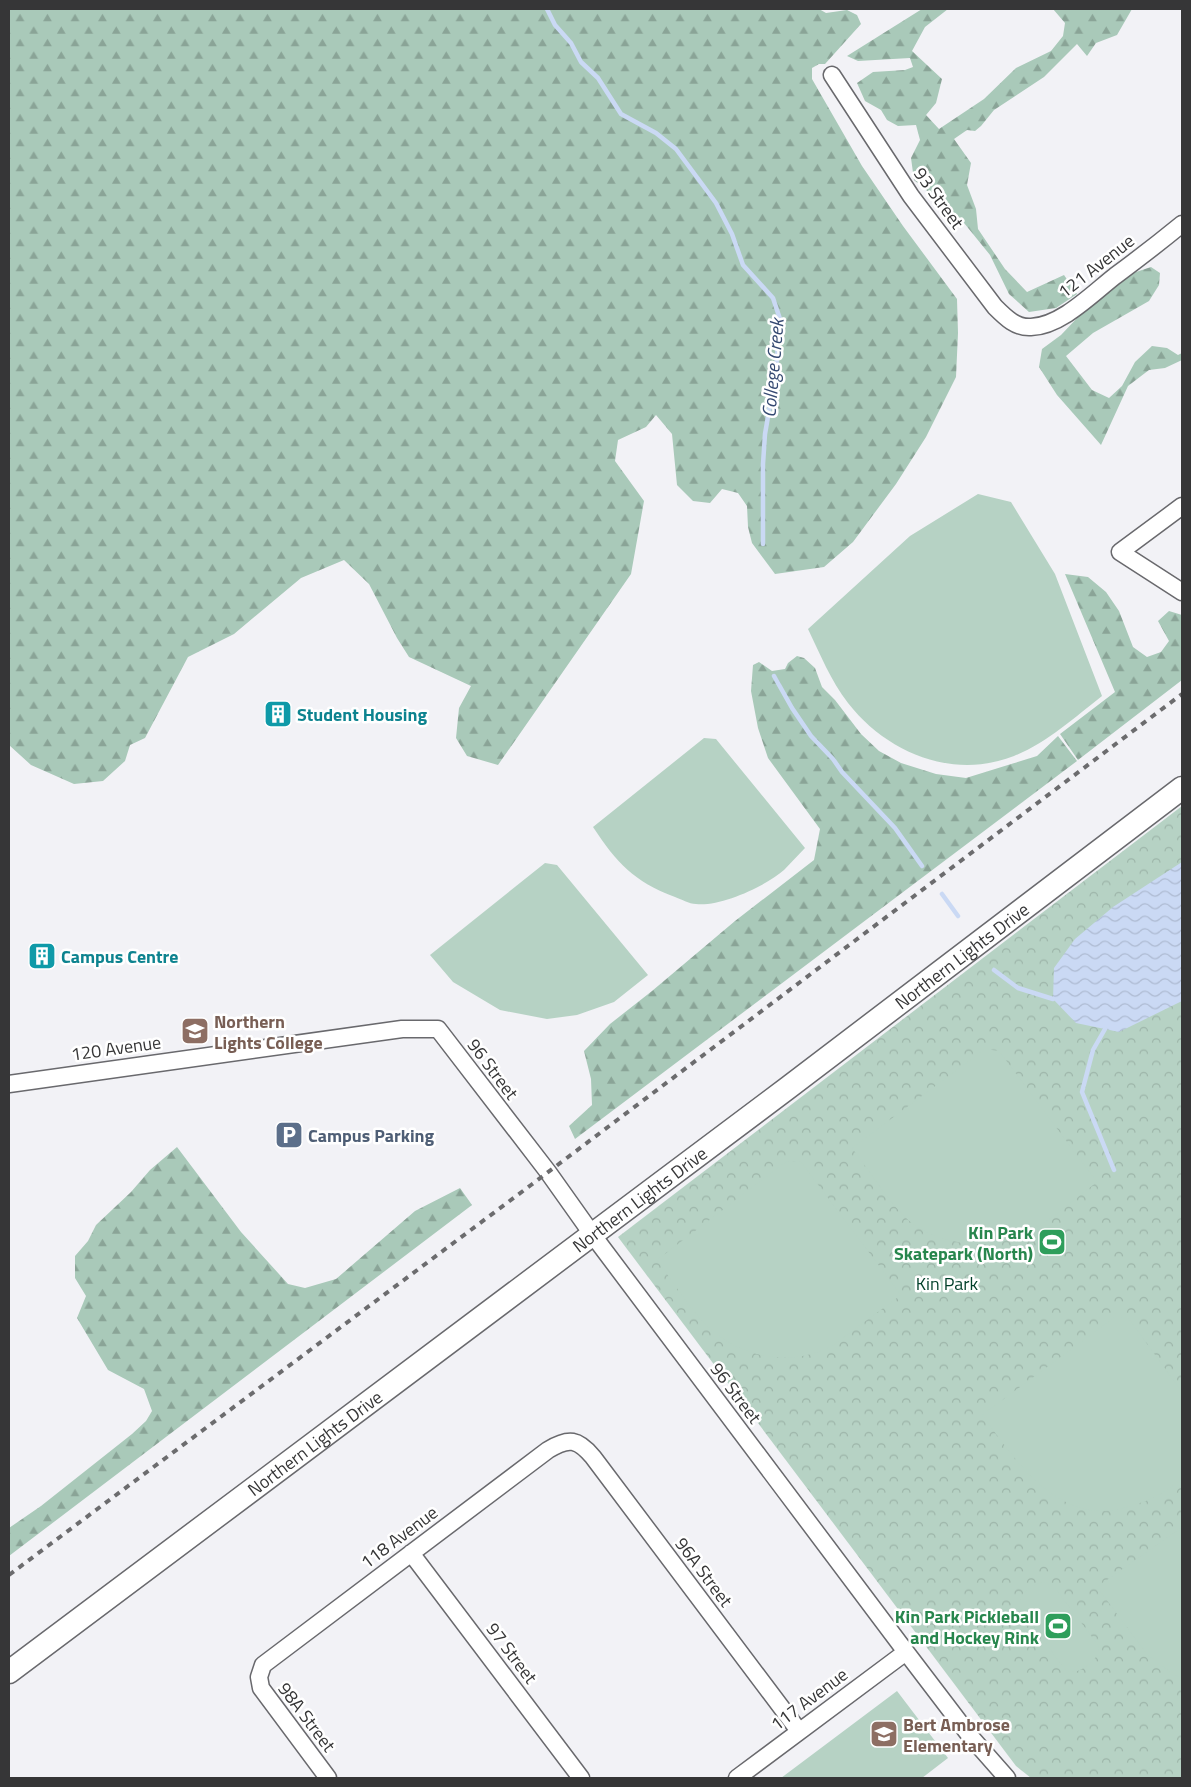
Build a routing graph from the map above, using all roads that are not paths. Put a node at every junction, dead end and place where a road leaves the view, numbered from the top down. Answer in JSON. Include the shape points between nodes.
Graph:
{"nodes":[{"id":1,"x":832,"y":75,"type":"dead end"},
{"id":2,"x":1182,"y":224,"type":"edge"},
{"id":3,"x":1029,"y":328,"type":"joint"},
{"id":4,"x":1182,"y":506,"type":"edge"},
{"id":5,"x":1182,"y":592,"type":"edge"},
{"id":6,"x":1182,"y":788,"type":"edge"},
{"id":7,"x":438,"y":1029,"type":"joint"},
{"id":8,"x":9,"y":1084,"type":"edge"},
{"id":9,"x":592,"y":1234,"type":"junction"},
{"id":10,"x":574,"y":1441,"type":"joint"},
{"id":11,"x":411,"y":1553,"type":"junction"},
{"id":12,"x":94,"y":1609,"type":"junction"},
{"id":13,"x":906,"y":1652,"type":"junction"},
{"id":14,"x":9,"y":1672,"type":"edge"},
{"id":15,"x":258,"y":1677,"type":"joint"},
{"id":16,"x":9,"y":1688,"type":"edge"},
{"id":17,"x":799,"y":1731,"type":"junction"},
{"id":18,"x":328,"y":1778,"type":"edge"},
{"id":19,"x":581,"y":1778,"type":"edge"},
{"id":20,"x":737,"y":1778,"type":"edge"},
{"id":21,"x":1007,"y":1778,"type":"edge"}],
"edges":[{"from":1,"to":3,"type":"street","name":"93 Street","via":[[911,196],[995,308],[1018,326]]},
{"from":2,"to":3,"type":"street","name":"121 Avenue","via":[[1068,313],[1043,326]]},
{"from":4,"to":5,"type":"street","via":[[1120,552]]},
{"from":6,"to":9,"type":"main road","name":"Northern Lights Drive"},
{"from":7,"to":8,"type":"street","name":"120 Avenue","via":[[402,1029]]},
{"from":7,"to":9,"type":"street","name":"96 Street"},
{"from":9,"to":12,"type":"main road","name":"Northern Lights Drive"},
{"from":9,"to":13,"type":"street","name":"96 Street"},
{"from":10,"to":11,"type":"street","name":"118 Avenue","via":[[561,1442],[548,1450]]},
{"from":10,"to":17,"type":"street","name":"96A Street","via":[[593,1457]]},
{"from":11,"to":15,"type":"street","name":"118 Avenue","via":[[275,1655],[263,1665]]},
{"from":11,"to":19,"type":"street","name":"97 Street"},
{"from":12,"to":14,"type":"main road","name":"Northern Lights Drive"},
{"from":12,"to":16,"type":"main road","name":"Northern Lights Drive"},
{"from":13,"to":17,"type":"street","name":"117 Avenue"},
{"from":13,"to":21,"type":"street","name":"96 Street","via":[[970,1736]]},
{"from":15,"to":18,"type":"street","name":"98A Street","via":[[269,1701]]},
{"from":17,"to":20,"type":"street","name":"117 Avenue"}]}
